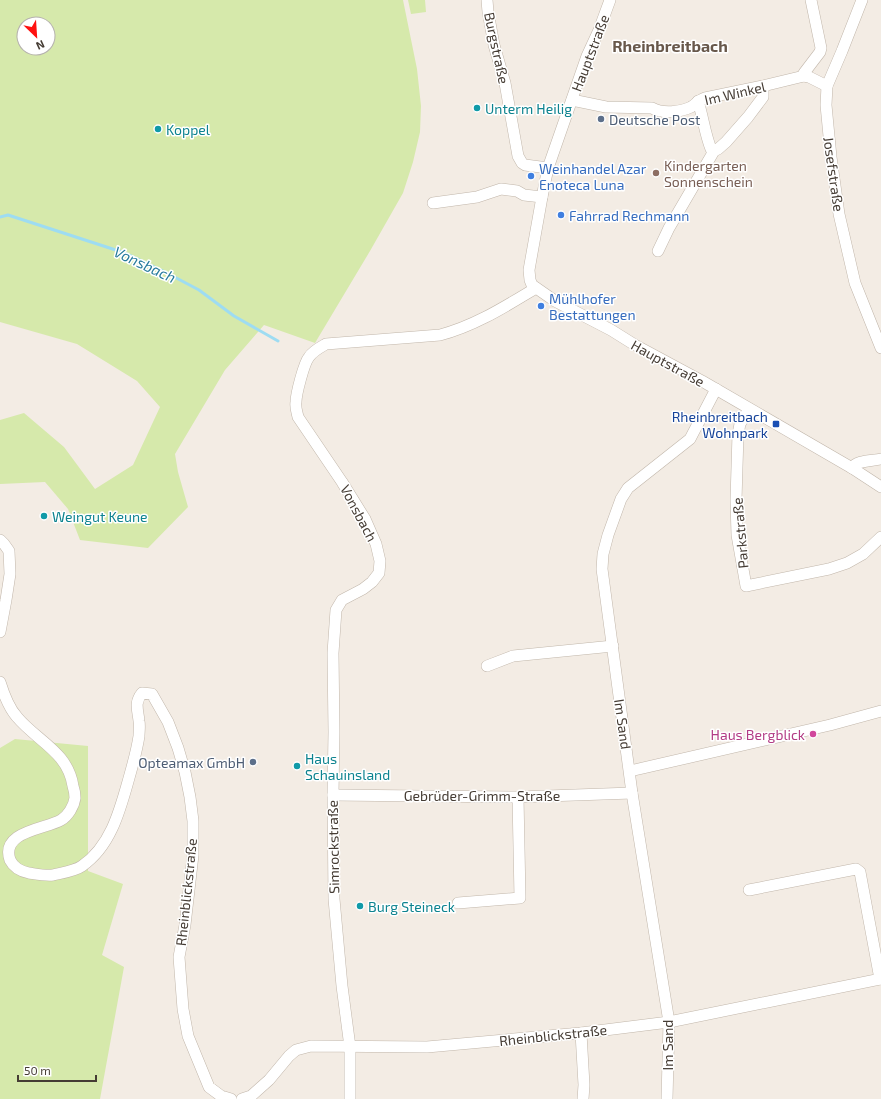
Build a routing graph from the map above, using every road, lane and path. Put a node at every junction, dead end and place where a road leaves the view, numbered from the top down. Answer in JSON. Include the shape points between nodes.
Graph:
{"nodes":[{"id":1,"x":487,"y":0,"type":"edge"},
{"id":2,"x":610,"y":0,"type":"edge"},
{"id":3,"x":811,"y":0,"type":"edge"},
{"id":4,"x":862,"y":0,"type":"edge"},
{"id":5,"x":804,"y":76,"type":"junction"},
{"id":6,"x":763,"y":86,"type":"junction"},
{"id":7,"x":827,"y":86,"type":"junction"},
{"id":8,"x":572,"y":100,"type":"junction"},
{"id":9,"x":698,"y":101,"type":"junction"},
{"id":10,"x":714,"y":151,"type":"junction"},
{"id":11,"x":548,"y":168,"type":"junction"},
{"id":12,"x":542,"y":197,"type":"junction"},
{"id":13,"x":433,"y":203,"type":"dead end"},
{"id":14,"x":658,"y":251,"type":"dead end"},
{"id":15,"x":536,"y":288,"type":"junction"},
{"id":16,"x":881,"y":348,"type":"edge"},
{"id":17,"x":716,"y":390,"type":"junction"},
{"id":18,"x":749,"y":409,"type":"junction"},
{"id":19,"x":881,"y":459,"type":"edge"},
{"id":20,"x":852,"y":468,"type":"junction"},
{"id":21,"x":881,"y":487,"type":"edge"},
{"id":22,"x":881,"y":537,"type":"edge"},
{"id":23,"x":0,"y":540,"type":"edge"},
{"id":24,"x":345,"y":599,"type":"joint"},
{"id":25,"x":0,"y":632,"type":"edge"},
{"id":26,"x":613,"y":646,"type":"junction"},
{"id":27,"x":487,"y":666,"type":"dead end"},
{"id":28,"x":0,"y":682,"type":"edge"},
{"id":29,"x":881,"y":711,"type":"edge"},
{"id":30,"x":630,"y":771,"type":"junction"},
{"id":31,"x":632,"y":793,"type":"junction"},
{"id":32,"x":332,"y":795,"type":"junction"},
{"id":33,"x":518,"y":796,"type":"junction"},
{"id":34,"x":749,"y":890,"type":"dead end"},
{"id":35,"x":458,"y":904,"type":"dead end"},
{"id":36,"x":881,"y":979,"type":"edge"},
{"id":37,"x":669,"y":1022,"type":"junction"},
{"id":38,"x":581,"y":1033,"type":"junction"},
{"id":39,"x":350,"y":1047,"type":"junction"},
{"id":40,"x":231,"y":1099,"type":"edge"},
{"id":41,"x":242,"y":1099,"type":"edge"},
{"id":42,"x":350,"y":1099,"type":"edge"},
{"id":43,"x":583,"y":1099,"type":"edge"},
{"id":44,"x":667,"y":1099,"type":"edge"}],
"edges":[{"from":1,"to":11,"type":"street","name":"Burgstraße","via":[[494,46],[505,83],[518,156],[525,165]]},
{"from":2,"to":8,"type":"street","name":"Hauptstraße"},
{"from":3,"to":5,"type":"street","via":[[821,48]]},
{"from":4,"to":7,"type":"street","name":"Josefstraße"},
{"from":5,"to":6,"type":"street","name":"Im Winkel"},
{"from":5,"to":7,"type":"street"},
{"from":6,"to":9,"type":"street","name":"Im Winkel"},
{"from":6,"to":10,"type":"street","via":[[763,97],[748,117],[726,142]]},
{"from":7,"to":16,"type":"street","name":"Josefstraße","via":[[829,142],[839,214],[855,283]]},
{"from":8,"to":9,"type":"street","name":"Im Winkel","via":[[606,107],[652,108],[663,112],[691,107]]},
{"from":8,"to":11,"type":"street","name":"Hauptstraße"},
{"from":9,"to":10,"type":"street","via":[[707,140],[710,149]]},
{"from":10,"to":14,"type":"street"},
{"from":11,"to":12,"type":"street","name":"Hauptstraße"},
{"from":12,"to":13,"type":"street","via":[[501,189],[477,197]]},
{"from":12,"to":15,"type":"street","name":"Hauptstraße","via":[[529,270],[530,280]]},
{"from":15,"to":17,"type":"street","name":"Hauptstraße"},
{"from":15,"to":24,"type":"street","name":"Vonsbach","via":[[457,331],[440,335],[326,344],[308,358],[303,368],[296,400],[298,417],[365,519],[380,561],[379,573],[372,582]]},
{"from":17,"to":18,"type":"street","name":"Hauptstraße"},
{"from":17,"to":26,"type":"street","name":"Im Sand","via":[[690,439],[628,488],[620,499],[603,554],[602,569]]},
{"from":18,"to":20,"type":"street","name":"Hauptstraße"},
{"from":18,"to":22,"type":"street","name":"Parkstraße","via":[[740,424],[738,434],[736,492],[738,535],[746,586],[847,563],[863,554]]},
{"from":19,"to":20,"type":"street","via":[[857,463]]},
{"from":20,"to":21,"type":"street","name":"Hauptstraße"},
{"from":23,"to":25,"type":"street","via":[[10,551],[10,574]]},
{"from":24,"to":32,"type":"street","name":"Simrockstraße","via":[[336,610]]},
{"from":26,"to":27,"type":"street","via":[[513,656]]},
{"from":26,"to":30,"type":"street","name":"Im Sand"},
{"from":28,"to":40,"type":"street","name":"Rheinblickstraße","via":[[16,716],[64,761],[72,778],[75,798],[71,811],[62,820],[18,835],[10,841],[7,851],[13,865],[21,871],[51,876],[81,867],[98,852],[110,834],[120,811],[135,756],[139,736],[138,698],[142,693],[152,694],[160,708],[178,748],[193,821],[185,925],[179,957],[188,1036],[209,1087],[221,1096]]},
{"from":29,"to":30,"type":"street"},
{"from":30,"to":31,"type":"street","name":"Im Sand"},
{"from":31,"to":33,"type":"street","name":"Gebrüder-Grimm-Straße"},
{"from":31,"to":37,"type":"street","name":"Im Sand"},
{"from":32,"to":33,"type":"street","name":"Gebrüder-Grimm-Straße"},
{"from":32,"to":39,"type":"street","name":"Simrockstraße","via":[[334,899]]},
{"from":33,"to":35,"type":"street","via":[[520,898]]},
{"from":34,"to":36,"type":"street","via":[[856,869],[860,872]]},
{"from":36,"to":37,"type":"street","name":"Rheinblickstraße"},
{"from":37,"to":38,"type":"street","name":"Rheinblickstraße"},
{"from":37,"to":44,"type":"street","name":"Im Sand"},
{"from":38,"to":39,"type":"street","name":"Rheinblickstraße","via":[[427,1047]]},
{"from":38,"to":43,"type":"street"},
{"from":39,"to":41,"type":"street","name":"Rheinblickstraße","via":[[311,1046],[296,1050],[269,1080],[251,1096]]},
{"from":39,"to":42,"type":"street","name":"Simrockstraße"}]}
